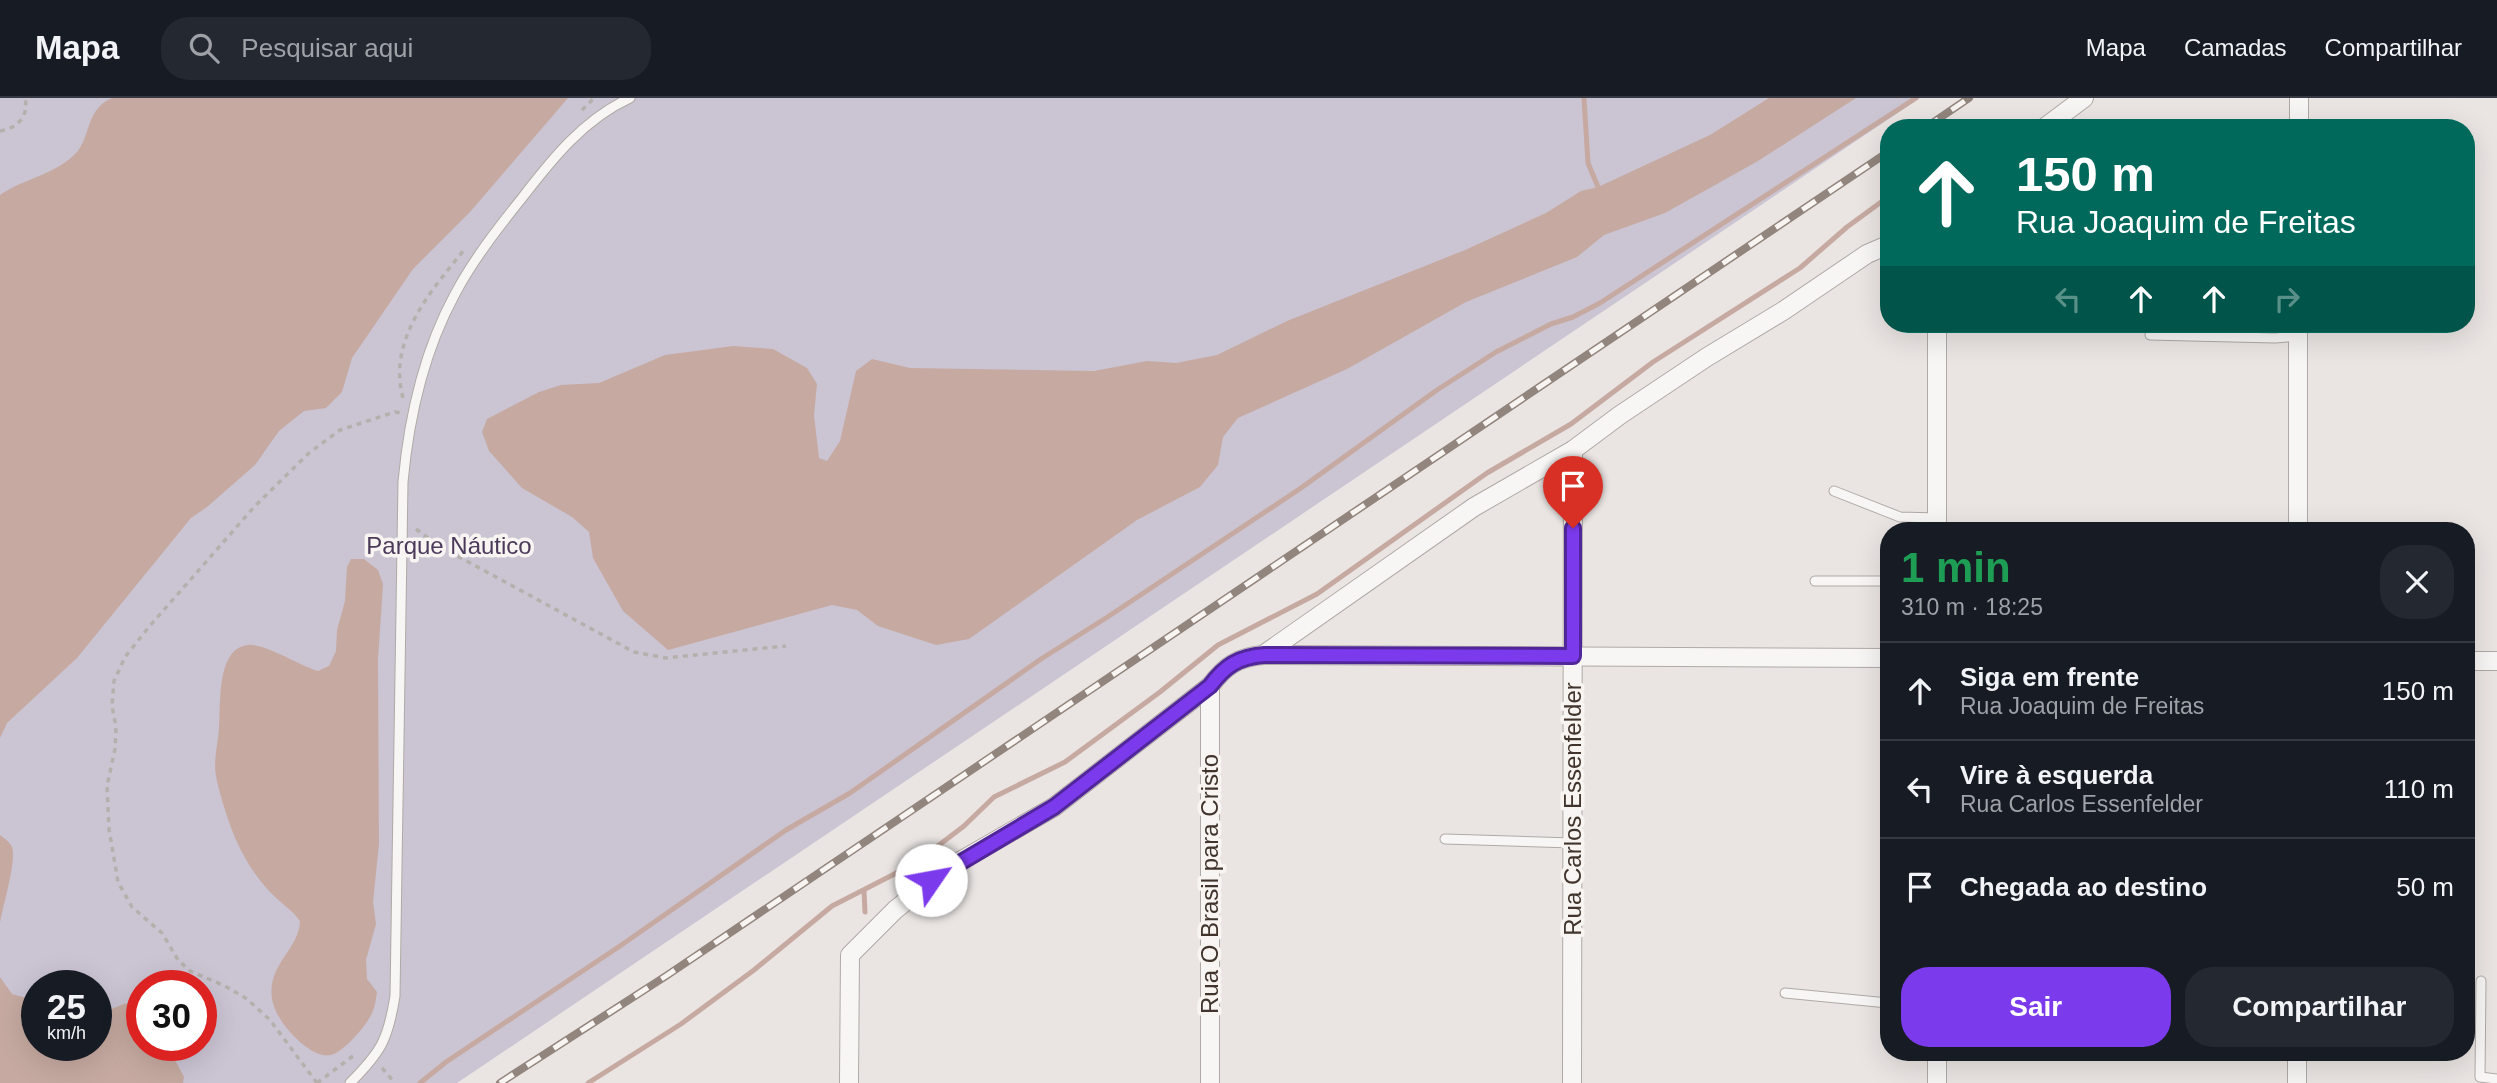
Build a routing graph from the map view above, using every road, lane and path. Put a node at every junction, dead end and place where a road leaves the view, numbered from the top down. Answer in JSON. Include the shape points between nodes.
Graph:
{"nodes":[{"id":1,"x":25,"y":98,"type":"edge"},
{"id":2,"x":630,"y":98,"type":"edge"},
{"id":3,"x":2084,"y":98,"type":"edge"},
{"id":4,"x":2299,"y":98,"type":"edge"},
{"id":5,"x":2057,"y":119,"type":"edge"},
{"id":6,"x":2299,"y":119,"type":"edge"},
{"id":7,"x":0,"y":131,"type":"edge"},
{"id":8,"x":1880,"y":248,"type":"edge"},
{"id":9,"x":1937,"y":333,"type":"edge"},
{"id":10,"x":2289,"y":333,"type":"edge"},
{"id":11,"x":2298,"y":333,"type":"edge"},
{"id":12,"x":2150,"y":335,"type":"dead end"},
{"id":13,"x":410,"y":416,"type":"junction"},
{"id":14,"x":1573,"y":450,"type":"junction"},
{"id":15,"x":1834,"y":491,"type":"dead end"},
{"id":16,"x":403,"y":520,"type":"junction"},
{"id":17,"x":1926,"y":522,"type":"edge"},
{"id":18,"x":1937,"y":522,"type":"edge"},
{"id":19,"x":2298,"y":522,"type":"edge"},
{"id":20,"x":1815,"y":581,"type":"dead end"},
{"id":21,"x":1880,"y":581,"type":"edge"},
{"id":22,"x":786,"y":646,"type":"dead end"},
{"id":23,"x":1264,"y":655,"type":"junction"},
{"id":24,"x":1573,"y":656,"type":"junction"},
{"id":25,"x":1880,"y":658,"type":"edge"},
{"id":26,"x":2475,"y":661,"type":"edge"},
{"id":27,"x":2497,"y":661,"type":"edge"},
{"id":28,"x":1210,"y":686,"type":"junction"},
{"id":29,"x":1445,"y":839,"type":"dead end"},
{"id":30,"x":1573,"y":843,"type":"junction"},
{"id":31,"x":2482,"y":981,"type":"dead end"},
{"id":32,"x":1785,"y":993,"type":"dead end"},
{"id":33,"x":1880,"y":1002,"type":"edge"},
{"id":34,"x":365,"y":1046,"type":"dead end"},
{"id":35,"x":373,"y":1059,"type":"junction"},
{"id":36,"x":1937,"y":1061,"type":"edge"},
{"id":37,"x":2297,"y":1061,"type":"edge"},
{"id":38,"x":2497,"y":1079,"type":"edge"},
{"id":39,"x":317,"y":1083,"type":"edge"},
{"id":40,"x":350,"y":1083,"type":"edge"},
{"id":41,"x":395,"y":1083,"type":"edge"},
{"id":42,"x":849,"y":1083,"type":"edge"},
{"id":43,"x":1210,"y":1083,"type":"edge"},
{"id":44,"x":1572,"y":1083,"type":"edge"},
{"id":45,"x":1937,"y":1083,"type":"edge"},
{"id":46,"x":2297,"y":1083,"type":"edge"}],
"edges":[{"from":1,"to":7,"type":"path","via":[[25,114],[18,125]]},
{"from":2,"to":13,"type":"lane","via":[[572,137],[478,257],[435,338]]},
{"from":3,"to":5,"type":"street"},
{"from":4,"to":6,"type":"street"},
{"from":8,"to":14,"type":"street","via":[[1653,393]]},
{"from":9,"to":18,"type":"street"},
{"from":10,"to":12,"type":"lane","via":[[2275,338]]},
{"from":11,"to":19,"type":"street"},
{"from":13,"to":16,"type":"lane"},
{"from":13,"to":39,"type":"path","via":[[395,412],[370,419],[340,430],[309,453],[255,506],[148,628],[125,657],[114,681],[115,749],[107,786],[118,882],[132,907],[162,933],[178,960],[190,971],[247,999],[270,1020]]},
{"from":14,"to":23,"type":"street","via":[[1474,508]]},
{"from":14,"to":24,"type":"street","name":"Rua Carlos Essenfelder"},
{"from":15,"to":17,"type":"lane","via":[[1900,517]]},
{"from":16,"to":22,"type":"path","via":[[439,546],[634,652],[666,658]]},
{"from":16,"to":35,"type":"lane","via":[[394,996],[390,1024]]},
{"from":20,"to":21,"type":"lane"},
{"from":23,"to":24,"type":"street"},
{"from":23,"to":28,"type":"street","via":[[1230,664]]},
{"from":24,"to":25,"type":"street"},
{"from":24,"to":30,"type":"street","name":"Rua Carlos Essenfelder"},
{"from":26,"to":27,"type":"street"},
{"from":28,"to":42,"type":"street","via":[[1033,822],[943,871],[850,955]]},
{"from":28,"to":43,"type":"street","name":"Rua O Brasil para Cristo"},
{"from":29,"to":30,"type":"lane"},
{"from":30,"to":44,"type":"street","name":"Rua Carlos Essenfelder"},
{"from":31,"to":38,"type":"lane","via":[[2480,1077]]},
{"from":32,"to":33,"type":"lane"},
{"from":34,"to":39,"type":"path"},
{"from":35,"to":40,"type":"lane"},
{"from":35,"to":41,"type":"path"},
{"from":36,"to":45,"type":"street"},
{"from":37,"to":46,"type":"street"}]}
